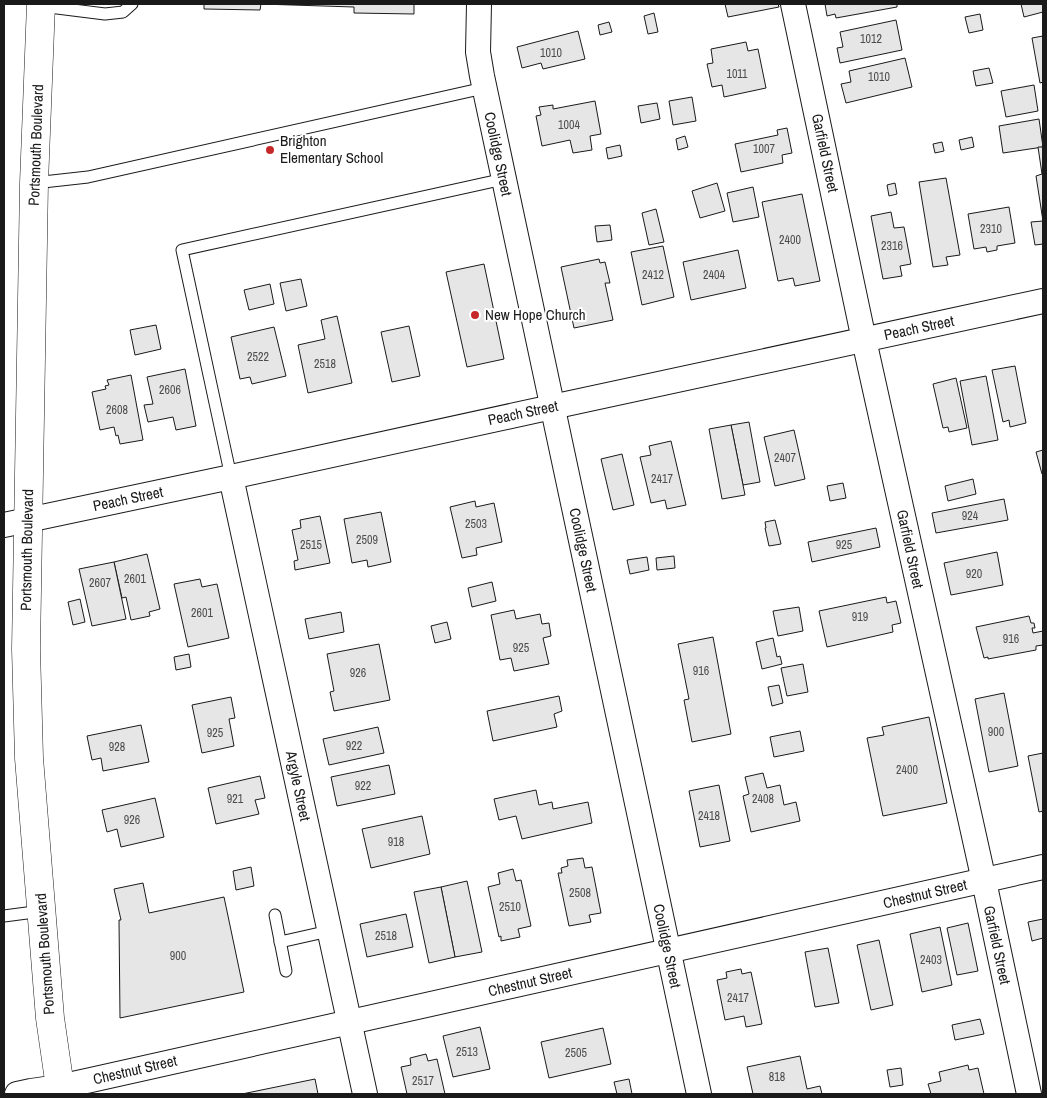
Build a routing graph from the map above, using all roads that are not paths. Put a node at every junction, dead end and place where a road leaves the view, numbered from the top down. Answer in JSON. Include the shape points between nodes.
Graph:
{"nodes":[{"id":1,"x":132,"y":4,"type":"edge"},
{"id":2,"x":479,"y":4,"type":"edge"},
{"id":3,"x":793,"y":4,"type":"edge"},
{"id":4,"x":41,"y":5,"type":"edge"},
{"id":5,"x":484,"y":88,"type":"junction"},
{"id":6,"x":504,"y":179,"type":"junction"},
{"id":7,"x":34,"y":183,"type":"junction"},
{"id":8,"x":1043,"y":301,"type":"edge"},
{"id":9,"x":864,"y":340,"type":"junction"},
{"id":10,"x":552,"y":406,"type":"junction"},
{"id":11,"x":232,"y":477,"type":"junction"},
{"id":12,"x":16,"y":522,"type":"edge"},
{"id":13,"x":1043,"y":867,"type":"edge"},
{"id":14,"x":984,"y":880,"type":"junction"},
{"id":15,"x":42,"y":911,"type":"junction"},
{"id":16,"x":275,"y":915,"type":"dead end"},
{"id":17,"x":4,"y":916,"type":"edge"},
{"id":18,"x":330,"y":931,"type":"junction"},
{"id":19,"x":280,"y":942,"type":"junction"},
{"id":20,"x":668,"y":951,"type":"junction"},
{"id":21,"x":286,"y":971,"type":"dead end"},
{"id":22,"x":349,"y":1022,"type":"junction"},
{"id":23,"x":60,"y":1091,"type":"edge"},
{"id":24,"x":17,"y":1094,"type":"edge"},
{"id":25,"x":365,"y":1094,"type":"edge"},
{"id":26,"x":699,"y":1094,"type":"edge"},
{"id":27,"x":1029,"y":1094,"type":"edge"}],
"edges":[{"from":1,"to":4,"type":"lane","via":[[123,12],[105,14]]},
{"from":2,"to":5,"type":"street","name":"Coolidge Street","via":[[478,52]]},
{"from":3,"to":9,"type":"street","name":"Garfield Street"},
{"from":4,"to":7,"type":"main road","name":"Portsmouth Boulevard"},
{"from":5,"to":6,"type":"street","name":"Coolidge Street"},
{"from":5,"to":7,"type":"lane","via":[[88,177]]},
{"from":6,"to":10,"type":"street","name":"Coolidge Street"},
{"from":6,"to":11,"type":"lane","via":[[182,250]]},
{"from":7,"to":12,"type":"main road","name":"Portsmouth Boulevard"},
{"from":8,"to":9,"type":"street","name":"Peach Street"},
{"from":9,"to":10,"type":"street","name":"Peach Street"},
{"from":9,"to":14,"type":"street","name":"Garfield Street"},
{"from":10,"to":11,"type":"street","name":"Peach Street"},
{"from":10,"to":20,"type":"street","name":"Coolidge Street"},
{"from":11,"to":12,"type":"street","name":"Peach Street"},
{"from":11,"to":18,"type":"street","name":"Argyle Street"},
{"from":12,"to":15,"type":"main road","name":"Portsmouth Boulevard"},
{"from":13,"to":14,"type":"street","name":"Chestnut Street"},
{"from":14,"to":20,"type":"street","name":"Chestnut Street"},
{"from":14,"to":27,"type":"street","name":"Garfield Street"},
{"from":15,"to":17,"type":"lane"},
{"from":15,"to":23,"type":"main road","name":"Portsmouth Boulevard","via":[[50,1018]]},
{"from":16,"to":19,"type":"lane"},
{"from":18,"to":19,"type":"lane"},
{"from":18,"to":22,"type":"street","name":"Argyle Street"},
{"from":19,"to":21,"type":"lane"},
{"from":20,"to":22,"type":"street","name":"Chestnut Street"},
{"from":20,"to":26,"type":"street","name":"Coolidge Street"},
{"from":22,"to":23,"type":"street","name":"Chestnut Street"},
{"from":22,"to":25,"type":"street","name":"Argyle Street"},
{"from":23,"to":24,"type":"street","name":"Chestnut Street","via":[[31,1090]]}]}
